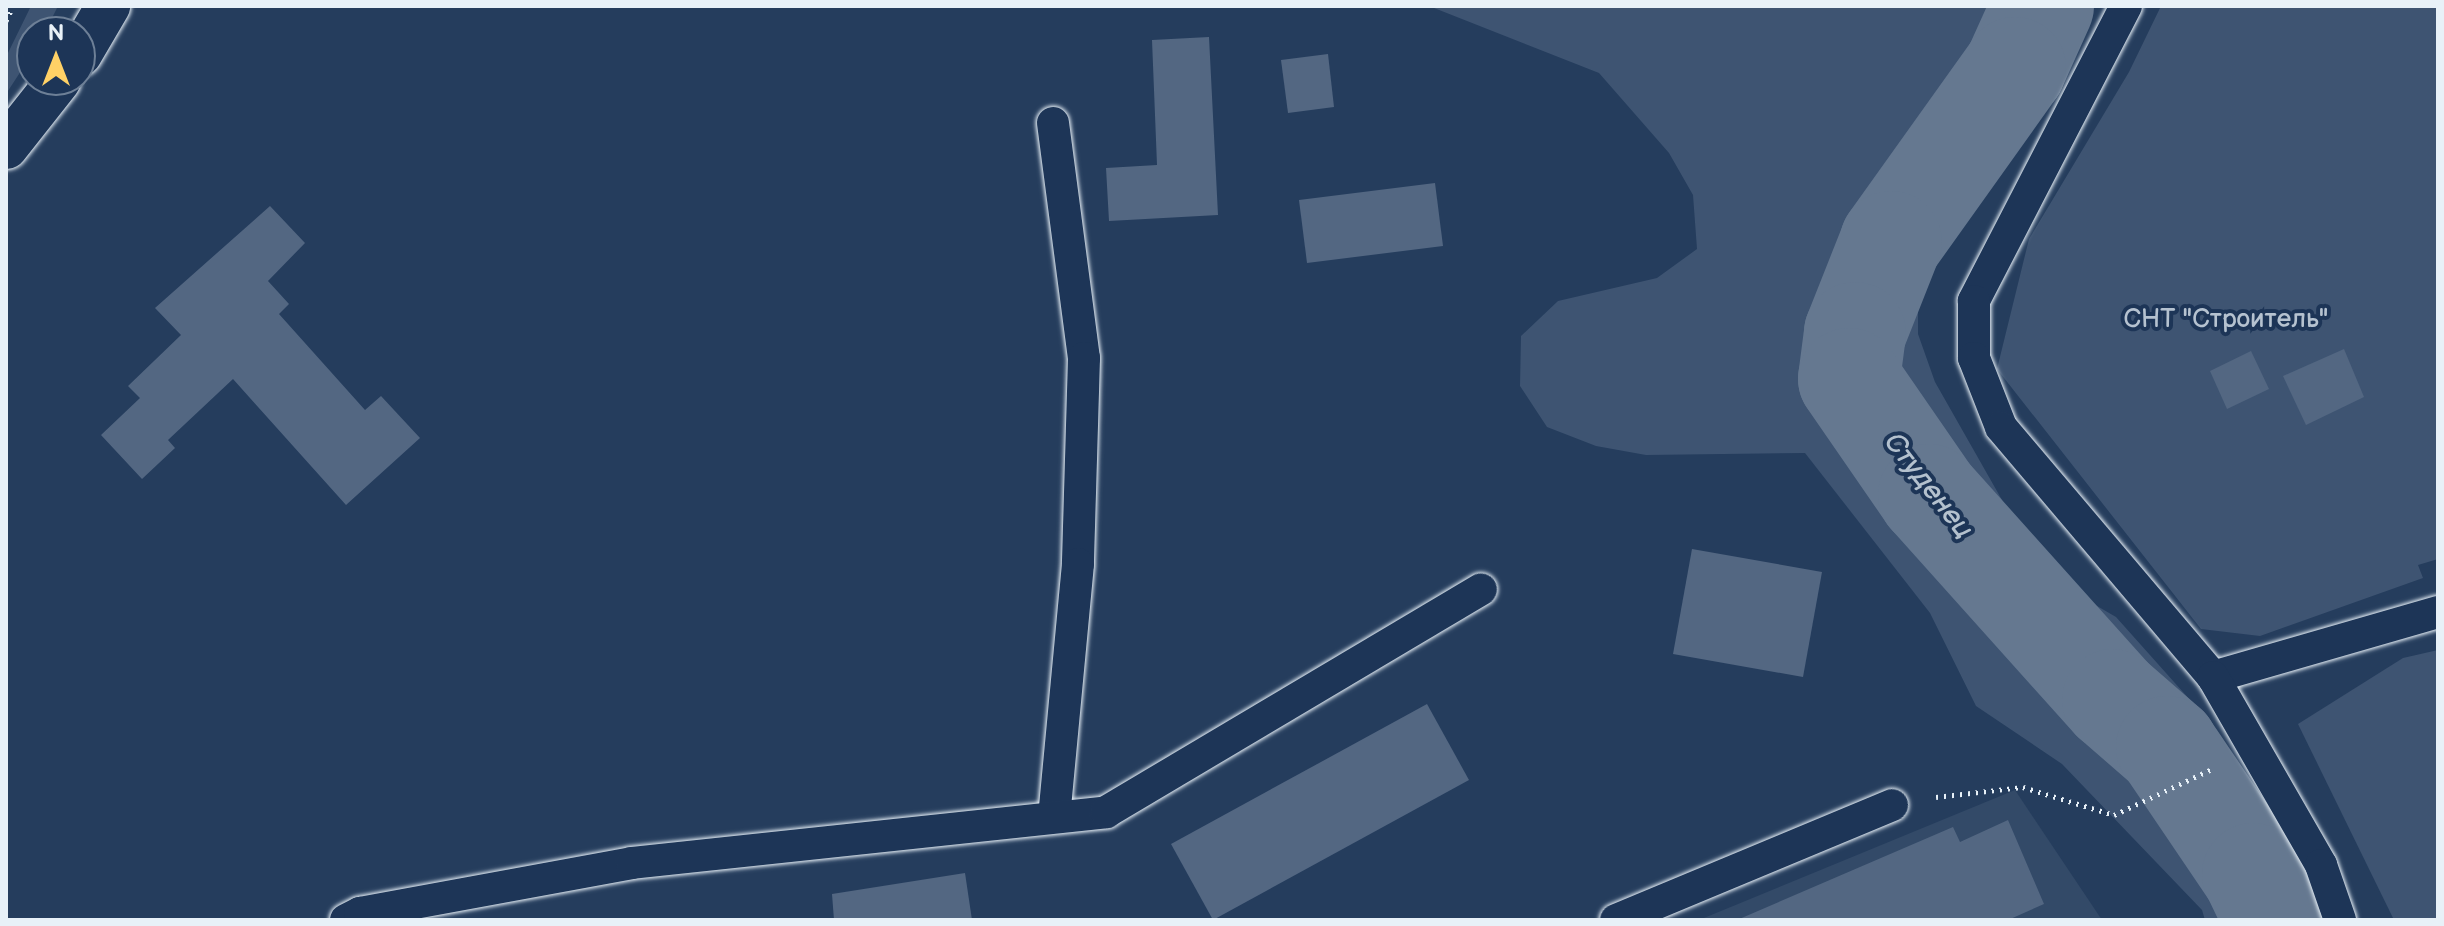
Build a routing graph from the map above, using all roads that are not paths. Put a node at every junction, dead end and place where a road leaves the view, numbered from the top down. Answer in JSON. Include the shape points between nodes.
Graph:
{"nodes":[{"id":1,"x":108,"y":6,"type":"edge"},
{"id":2,"x":2126,"y":6,"type":"edge"},
{"id":3,"x":96,"y":27,"type":"edge"},
{"id":4,"x":46,"y":96,"type":"edge"},
{"id":5,"x":1053,"y":123,"type":"dead end"},
{"id":6,"x":6,"y":147,"type":"edge"},
{"id":7,"x":1481,"y":589,"type":"dead end"},
{"id":8,"x":2438,"y":612,"type":"edge"},
{"id":9,"x":2213,"y":677,"type":"junction"},
{"id":10,"x":1892,"y":805,"type":"road end"},
{"id":11,"x":1054,"y":817,"type":"junction"},
{"id":12,"x":346,"y":920,"type":"edge"},
{"id":13,"x":1616,"y":920,"type":"edge"},
{"id":14,"x":2340,"y":920,"type":"edge"}],
"edges":[{"from":1,"to":3,"type":"main road"},
{"from":2,"to":9,"type":"lane","via":[[1974,301],[1974,358],[2001,427]]},
{"from":4,"to":6,"type":"main road"},
{"from":5,"to":11,"type":"lane","via":[[1084,358],[1078,564]]},
{"from":7,"to":11,"type":"lane","via":[[1106,812]]},
{"from":8,"to":9,"type":"lane"},
{"from":9,"to":14,"type":"lane","via":[[2321,865]]},
{"from":10,"to":13,"type":"lane"},
{"from":11,"to":12,"type":"lane","via":[[632,863],[360,913]]}]}
